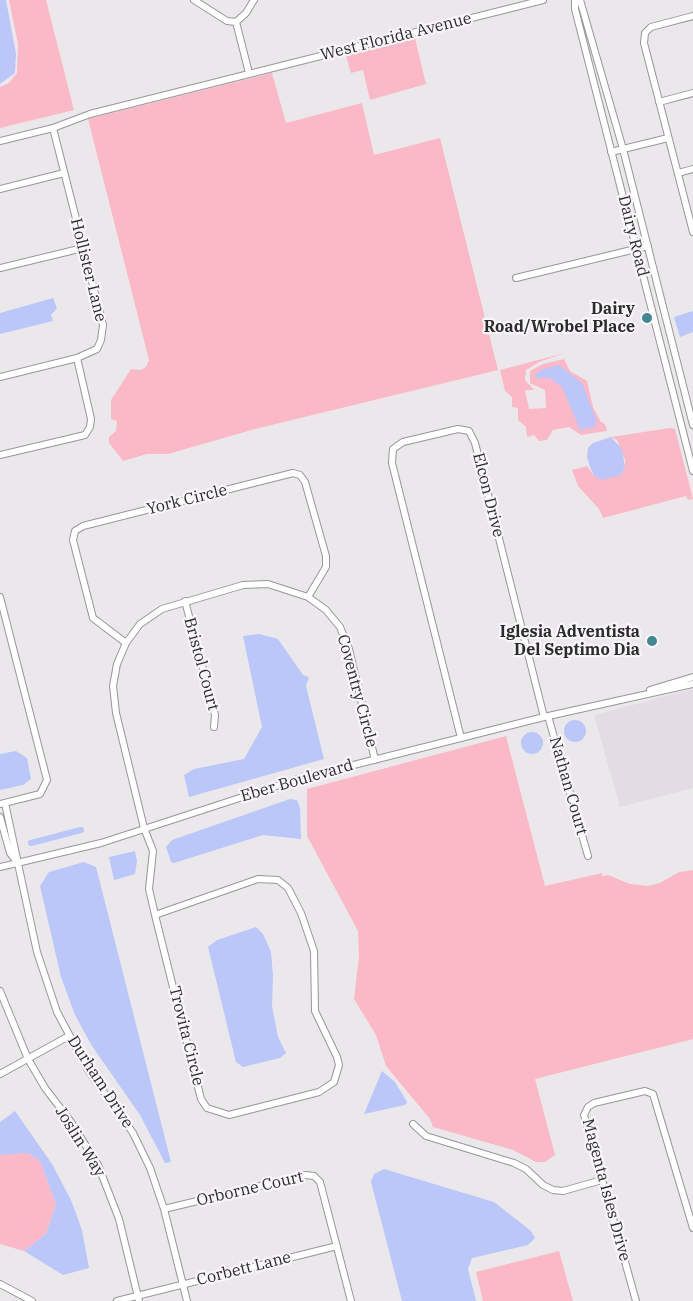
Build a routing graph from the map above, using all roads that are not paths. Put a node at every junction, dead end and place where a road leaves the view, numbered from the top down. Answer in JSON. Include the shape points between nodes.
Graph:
{"nodes":[{"id":1,"x":194,"y":0,"type":"edge"},
{"id":2,"x":254,"y":0,"type":"edge"},
{"id":3,"x":543,"y":0,"type":"edge"},
{"id":4,"x":575,"y":0,"type":"edge"},
{"id":5,"x":580,"y":0,"type":"edge"},
{"id":6,"x":693,"y":16,"type":"edge"},
{"id":7,"x":236,"y":22,"type":"junction"},
{"id":8,"x":249,"y":73,"type":"junction"},
{"id":9,"x":693,"y":93,"type":"edge"},
{"id":10,"x":659,"y":102,"type":"junction"},
{"id":11,"x":53,"y":128,"type":"junction"},
{"id":12,"x":668,"y":138,"type":"junction"},
{"id":13,"x":0,"y":141,"type":"edge"},
{"id":14,"x":623,"y":149,"type":"junction"},
{"id":15,"x":611,"y":152,"type":"junction"},
{"id":16,"x":693,"y":169,"type":"edge"},
{"id":17,"x":64,"y":173,"type":"junction"},
{"id":18,"x":678,"y":173,"type":"junction"},
{"id":19,"x":0,"y":189,"type":"edge"},
{"id":20,"x":693,"y":232,"type":"edge"},
{"id":21,"x":648,"y":246,"type":"junction"},
{"id":22,"x":83,"y":248,"type":"junction"},
{"id":23,"x":636,"y":249,"type":"junction"},
{"id":24,"x":0,"y":268,"type":"edge"},
{"id":25,"x":516,"y":278,"type":"dead end"},
{"id":26,"x":77,"y":358,"type":"junction"},
{"id":27,"x":0,"y":377,"type":"edge"},
{"id":28,"x":692,"y":420,"type":"edge"},
{"id":29,"x":680,"y":421,"type":"junction"},
{"id":30,"x":0,"y":455,"type":"edge"},
{"id":31,"x":693,"y":471,"type":"edge"},
{"id":32,"x":0,"y":597,"type":"edge"},
{"id":33,"x":308,"y":597,"type":"junction"},
{"id":34,"x":184,"y":601,"type":"junction"},
{"id":35,"x":126,"y":643,"type":"junction"},
{"id":36,"x":693,"y":677,"type":"edge"},
{"id":37,"x":693,"y":684,"type":"edge"},
{"id":38,"x":598,"y":705,"type":"junction"},
{"id":39,"x":546,"y":717,"type":"junction"},
{"id":40,"x":214,"y":727,"type":"dead end"},
{"id":41,"x":462,"y":738,"type":"junction"},
{"id":42,"x":375,"y":760,"type":"junction"},
{"id":43,"x":2,"y":804,"type":"edge"},
{"id":44,"x":0,"y":817,"type":"edge"},
{"id":45,"x":144,"y":828,"type":"junction"},
{"id":46,"x":588,"y":856,"type":"dead end"},
{"id":47,"x":17,"y":863,"type":"junction"},
{"id":48,"x":0,"y":867,"type":"edge"},
{"id":49,"x":155,"y":915,"type":"junction"},
{"id":50,"x":0,"y":992,"type":"edge"},
{"id":51,"x":69,"y":1036,"type":"junction"},
{"id":52,"x":28,"y":1059,"type":"junction"},
{"id":53,"x":0,"y":1074,"type":"edge"},
{"id":54,"x":413,"y":1124,"type":"dead end"},
{"id":55,"x":602,"y":1180,"type":"junction"},
{"id":56,"x":164,"y":1209,"type":"junction"},
{"id":57,"x":693,"y":1228,"type":"edge"},
{"id":58,"x":337,"y":1246,"type":"junction"},
{"id":59,"x":0,"y":1284,"type":"edge"},
{"id":60,"x":183,"y":1284,"type":"junction"},
{"id":61,"x":138,"y":1298,"type":"edge"},
{"id":62,"x":32,"y":1301,"type":"edge"},
{"id":63,"x":117,"y":1301,"type":"edge"},
{"id":64,"x":187,"y":1301,"type":"edge"},
{"id":65,"x":351,"y":1301,"type":"edge"},
{"id":66,"x":636,"y":1301,"type":"edge"}],
"edges":[{"from":1,"to":7,"type":"street","via":[[227,21]]},
{"from":2,"to":7,"type":"street"},
{"from":3,"to":8,"type":"street","name":"West Florida Avenue"},
{"from":4,"to":15,"type":"street","name":"Dairy Road"},
{"from":5,"to":14,"type":"street","name":"Dairy Road"},
{"from":6,"to":10,"type":"street","via":[[651,27],[645,33]]},
{"from":7,"to":8,"type":"street"},
{"from":8,"to":11,"type":"street","name":"West Florida Avenue","via":[[90,114]]},
{"from":9,"to":10,"type":"street"},
{"from":10,"to":12,"type":"street"},
{"from":11,"to":13,"type":"street","name":"West Florida Avenue"},
{"from":11,"to":17,"type":"street","name":"Hollister Lane"},
{"from":12,"to":14,"type":"street"},
{"from":12,"to":18,"type":"street"},
{"from":14,"to":15,"type":"street"},
{"from":14,"to":21,"type":"street","name":"Dairy Road"},
{"from":15,"to":23,"type":"street","name":"Dairy Road"},
{"from":16,"to":18,"type":"street"},
{"from":17,"to":19,"type":"street"},
{"from":17,"to":22,"type":"street","name":"Hollister Lane"},
{"from":18,"to":20,"type":"street"},
{"from":21,"to":23,"type":"street"},
{"from":21,"to":28,"type":"street","name":"Dairy Road"},
{"from":22,"to":24,"type":"street"},
{"from":22,"to":26,"type":"street","name":"Hollister Lane","via":[[103,325],[97,349]]},
{"from":23,"to":25,"type":"street"},
{"from":23,"to":29,"type":"street","name":"Dairy Road"},
{"from":26,"to":27,"type":"street","name":"Hollister Lane"},
{"from":26,"to":30,"type":"street","via":[[91,419],[85,435]]},
{"from":28,"to":29,"type":"street"},
{"from":29,"to":31,"type":"street","name":"Dairy Road"},
{"from":32,"to":43,"type":"street","via":[[47,780],[40,794]]},
{"from":33,"to":34,"type":"street","name":"Coventry Circle","via":[[268,584],[243,585]]},
{"from":33,"to":35,"type":"street","name":"York Circle","via":[[326,567],[326,556],[305,482],[293,473],[75,531],[73,540],[93,618]]},
{"from":33,"to":42,"type":"street","name":"Coventry Circle","via":[[340,627],[349,649]]},
{"from":34,"to":35,"type":"street","name":"Coventry Circle","via":[[162,609],[140,624]]},
{"from":34,"to":40,"type":"street","name":"Bristol Court","via":[[215,715]]},
{"from":35,"to":45,"type":"street","name":"Coventry Circle","via":[[113,686]]},
{"from":36,"to":38,"type":"street","name":"Eber Boulevard"},
{"from":37,"to":38,"type":"street","name":"Eber Boulevard"},
{"from":38,"to":39,"type":"street","name":"Eber Boulevard"},
{"from":39,"to":41,"type":"street","name":"Eber Boulevard"},
{"from":39,"to":41,"type":"street","name":"Elcon Drive","via":[[469,431],[458,429],[403,442],[393,448],[392,463]]},
{"from":39,"to":46,"type":"street","name":"Nathan Court"},
{"from":41,"to":42,"type":"street","name":"Eber Boulevard"},
{"from":42,"to":45,"type":"street","name":"Eber Boulevard","via":[[288,782]]},
{"from":43,"to":47,"type":"street"},
{"from":44,"to":47,"type":"street","via":[[10,853]]},
{"from":45,"to":47,"type":"street","name":"Eber Boulevard","via":[[101,843]]},
{"from":45,"to":49,"type":"street","name":"Trovita Circle","via":[[153,851],[149,889]]},
{"from":47,"to":48,"type":"street","name":"Eber Boulevard"},
{"from":47,"to":51,"type":"street","name":"Durham Drive","via":[[37,952]]},
{"from":49,"to":49,"type":"street","name":"Trovita Circle","via":[[258,879],[278,880],[288,888],[302,913],[314,951],[315,1011],[337,1057],[334,1082],[319,1092],[229,1115],[207,1107],[201,1099]]},
{"from":50,"to":52,"type":"street","name":"Joslin Way"},
{"from":51,"to":52,"type":"street"},
{"from":51,"to":56,"type":"street","name":"Durham Drive","via":[[133,1133]]},
{"from":52,"to":53,"type":"street"},
{"from":52,"to":61,"type":"street","name":"Joslin Way","via":[[98,1165],[119,1219]]},
{"from":54,"to":55,"type":"street","via":[[426,1136],[514,1163],[553,1190]]},
{"from":55,"to":57,"type":"street","name":"Magenta Isles Drive","via":[[585,1115],[588,1107],[645,1091],[653,1094]]},
{"from":55,"to":66,"type":"street","name":"Magenta Isles Drive"},
{"from":56,"to":58,"type":"street","name":"Orborne Court","via":[[314,1176],[320,1182]]},
{"from":56,"to":60,"type":"street","name":"Durham Drive"},
{"from":58,"to":60,"type":"street","name":"Corbett Lane"},
{"from":58,"to":65,"type":"street","name":"Orborne Court"},
{"from":59,"to":62,"type":"street"},
{"from":60,"to":61,"type":"street","name":"Corbett Lane"},
{"from":60,"to":64,"type":"street","name":"Durham Drive"},
{"from":61,"to":63,"type":"street","name":"Corbett Lane"}]}
